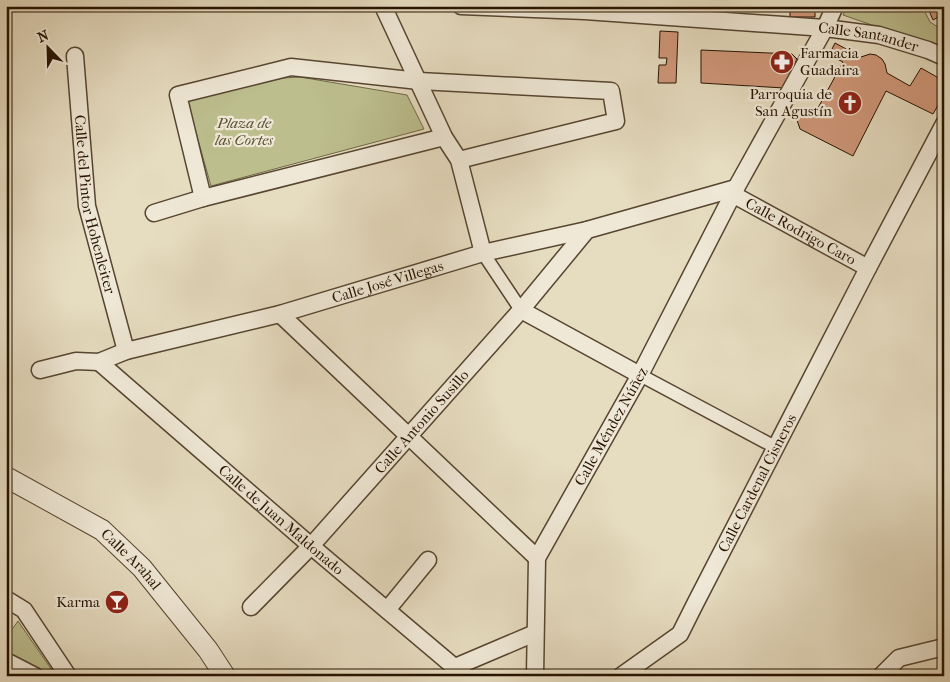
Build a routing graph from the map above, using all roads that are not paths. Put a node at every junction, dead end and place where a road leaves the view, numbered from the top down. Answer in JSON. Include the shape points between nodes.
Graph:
{"nodes":[{"id":1,"x":383,"y":6,"type":"edge"},
{"id":2,"x":461,"y":6,"type":"edge"},
{"id":3,"x":834,"y":6,"type":"edge"},
{"id":4,"x":470,"y":7,"type":"edge"},
{"id":5,"x":586,"y":9,"type":"edge"},
{"id":6,"x":826,"y":28,"type":"junction"},
{"id":7,"x":75,"y":56,"type":"dead end"},
{"id":8,"x":944,"y":57,"type":"edge"},
{"id":9,"x":419,"y":81,"type":"junction"},
{"id":10,"x":944,"y":124,"type":"edge"},
{"id":11,"x":444,"y":137,"type":"junction"},
{"id":12,"x":459,"y":160,"type":"junction"},
{"id":13,"x":735,"y":192,"type":"junction"},
{"id":14,"x":204,"y":198,"type":"junction"},
{"id":15,"x":154,"y":213,"type":"dead end"},
{"id":16,"x":587,"y":230,"type":"junction"},
{"id":17,"x":483,"y":253,"type":"junction"},
{"id":18,"x":868,"y":268,"type":"junction"},
{"id":19,"x":521,"y":310,"type":"junction"},
{"id":20,"x":280,"y":314,"type":"junction"},
{"id":21,"x":126,"y":351,"type":"junction"},
{"id":22,"x":98,"y":362,"type":"junction"},
{"id":23,"x":40,"y":370,"type":"dead end"},
{"id":24,"x":640,"y":374,"type":"junction"},
{"id":25,"x":409,"y":436,"type":"junction"},
{"id":26,"x":776,"y":447,"type":"junction"},
{"id":27,"x":6,"y":477,"type":"edge"},
{"id":28,"x":311,"y":546,"type":"junction"},
{"id":29,"x":538,"y":558,"type":"junction"},
{"id":30,"x":428,"y":560,"type":"dead end"},
{"id":31,"x":6,"y":599,"type":"edge"},
{"id":32,"x":250,"y":607,"type":"dead end"},
{"id":33,"x":387,"y":610,"type":"junction"},
{"id":34,"x":535,"y":633,"type":"junction"},
{"id":35,"x":944,"y":647,"type":"edge"},
{"id":36,"x":6,"y":661,"type":"edge"},
{"id":37,"x":460,"y":672,"type":"edge"},
{"id":38,"x":35,"y":676,"type":"edge"},
{"id":39,"x":68,"y":676,"type":"edge"},
{"id":40,"x":225,"y":676,"type":"edge"},
{"id":41,"x":535,"y":676,"type":"edge"},
{"id":42,"x":621,"y":676,"type":"edge"},
{"id":43,"x":881,"y":676,"type":"edge"}],
"edges":[{"from":1,"to":9,"type":"street"},
{"from":2,"to":4,"type":"street","name":"Calle Santander"},
{"from":3,"to":6,"type":"street","name":"Calle Méndez Núñez"},
{"from":4,"to":5,"type":"street","name":"Calle Santander"},
{"from":5,"to":6,"type":"street","name":"Calle Santander"},
{"from":6,"to":8,"type":"street","name":"Calle Santander","via":[[879,35]]},
{"from":6,"to":13,"type":"street","name":"Calle Méndez Núñez"},
{"from":7,"to":21,"type":"street","name":"Calle del Pintor Hohenleiter","via":[[87,206]]},
{"from":9,"to":11,"type":"street"},
{"from":9,"to":12,"type":"street","via":[[611,91],[616,121]]},
{"from":9,"to":14,"type":"street","via":[[291,67],[178,95]]},
{"from":10,"to":18,"type":"street","name":"Calle Cardenal Cisneros"},
{"from":11,"to":12,"type":"street"},
{"from":11,"to":14,"type":"street"},
{"from":12,"to":17,"type":"street"},
{"from":13,"to":16,"type":"street","name":"Calle José Villegas"},
{"from":13,"to":18,"type":"street","name":"Calle Rodrigo Caro"},
{"from":13,"to":24,"type":"street","name":"Calle Méndez Núñez"},
{"from":14,"to":15,"type":"street"},
{"from":16,"to":17,"type":"street","name":"Calle José Villegas"},
{"from":16,"to":19,"type":"street","name":"Calle Antonio Susillo"},
{"from":17,"to":19,"type":"street"},
{"from":17,"to":20,"type":"street","name":"Calle José Villegas"},
{"from":18,"to":26,"type":"street","name":"Calle Cardenal Cisneros"},
{"from":19,"to":24,"type":"street"},
{"from":19,"to":25,"type":"street","name":"Calle Antonio Susillo"},
{"from":20,"to":21,"type":"street","name":"Calle José Villegas"},
{"from":20,"to":25,"type":"street"},
{"from":21,"to":22,"type":"street","name":"Calle José Villegas"},
{"from":22,"to":23,"type":"street","name":"Calle José Villegas","via":[[76,361]]},
{"from":22,"to":28,"type":"street","name":"Calle de Juan Maldonado"},
{"from":24,"to":26,"type":"street"},
{"from":24,"to":29,"type":"street","name":"Calle Méndez Núñez"},
{"from":25,"to":28,"type":"street","name":"Calle Antonio Susillo"},
{"from":25,"to":29,"type":"street"},
{"from":26,"to":42,"type":"street","name":"Calle Cardenal Cisneros","via":[[680,634]]},
{"from":27,"to":40,"type":"street","name":"Calle Arahal","via":[[102,530],[142,568]]},
{"from":28,"to":32,"type":"street","name":"Calle Antonio Susillo"},
{"from":28,"to":33,"type":"street","name":"Calle de Juan Maldonado"},
{"from":29,"to":34,"type":"street","name":"Calle Méndez Núñez"},
{"from":30,"to":33,"type":"street"},
{"from":31,"to":39,"type":"street","via":[[24,610]]},
{"from":33,"to":37,"type":"street","name":"Calle de Juan Maldonado"},
{"from":34,"to":37,"type":"street"},
{"from":34,"to":41,"type":"street","name":"Calle Méndez Núñez"},
{"from":35,"to":43,"type":"street","via":[[899,658]]},
{"from":36,"to":38,"type":"street"}]}
